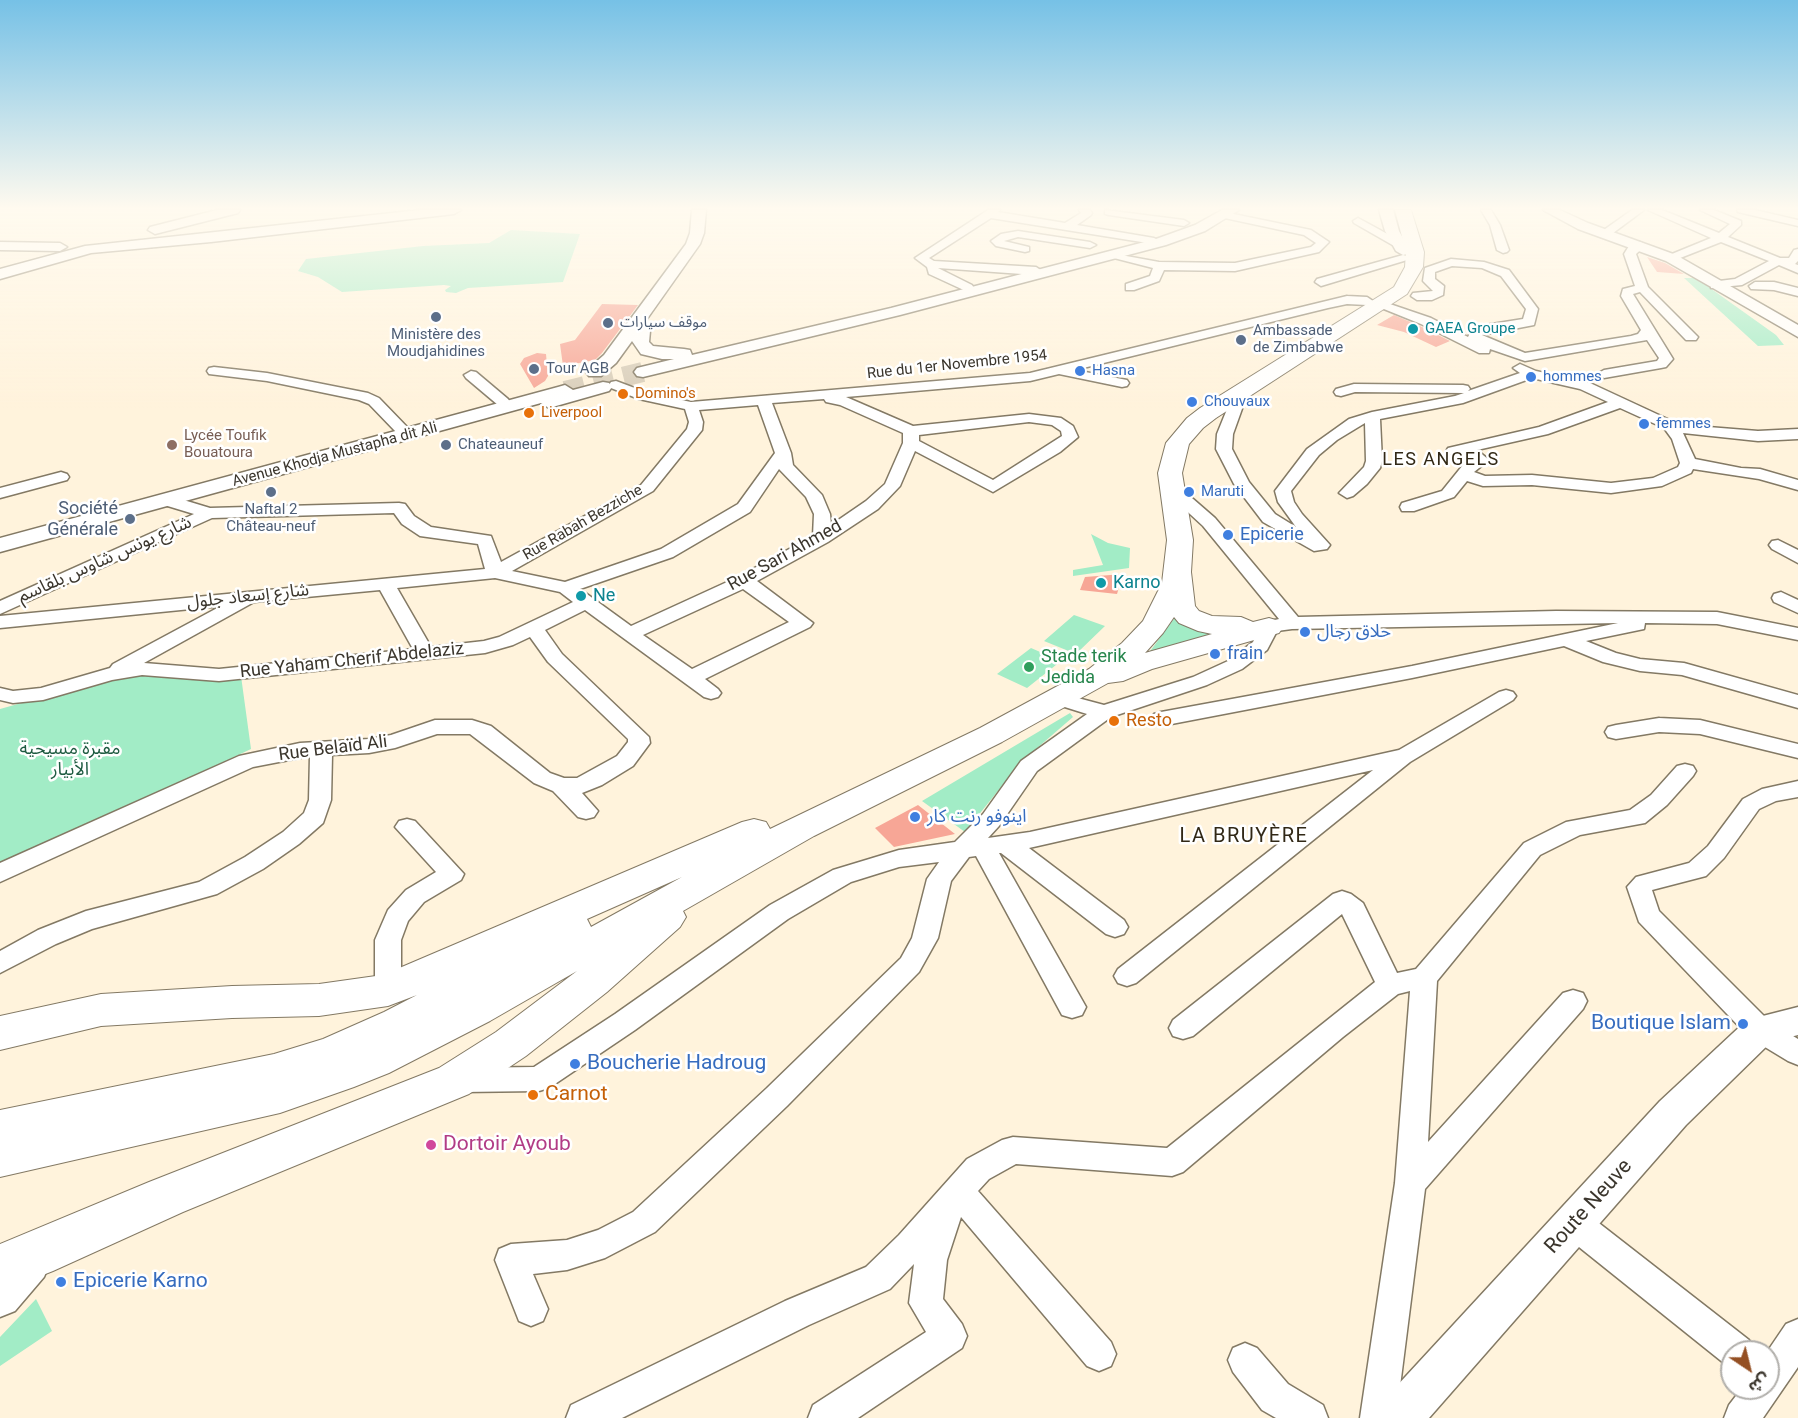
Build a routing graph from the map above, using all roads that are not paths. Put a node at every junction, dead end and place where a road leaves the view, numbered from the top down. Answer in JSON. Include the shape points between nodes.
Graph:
{"nodes":[{"id":1,"x":670,"y":276,"type":"edge"},
{"id":2,"x":680,"y":276,"type":"edge"},
{"id":3,"x":948,"y":276,"type":"edge"},
{"id":4,"x":1011,"y":276,"type":"edge"},
{"id":5,"x":1028,"y":276,"type":"edge"},
{"id":6,"x":1156,"y":276,"type":"edge"},
{"id":7,"x":1337,"y":276,"type":"edge"},
{"id":8,"x":1409,"y":276,"type":"edge"},
{"id":9,"x":1429,"y":276,"type":"edge"},
{"id":10,"x":1507,"y":276,"type":"edge"},
{"id":11,"x":1519,"y":276,"type":"edge"},
{"id":12,"x":1638,"y":276,"type":"edge"},
{"id":13,"x":1701,"y":276,"type":"edge"},
{"id":14,"x":1754,"y":276,"type":"edge"},
{"id":15,"x":1771,"y":276,"type":"edge"},
{"id":16,"x":1321,"y":282,"type":"dead end"},
{"id":17,"x":1514,"y":285,"type":"junction"},
{"id":18,"x":1716,"y":285,"type":"junction"},
{"id":19,"x":1755,"y":286,"type":"junction"},
{"id":20,"x":1130,"y":287,"type":"dead end"},
{"id":21,"x":968,"y":288,"type":"junction"},
{"id":22,"x":1642,"y":288,"type":"junction"},
{"id":23,"x":1798,"y":291,"type":"edge"},
{"id":24,"x":1732,"y":295,"type":"junction"},
{"id":25,"x":1417,"y":296,"type":"dead end"},
{"id":26,"x":1374,"y":303,"type":"junction"},
{"id":27,"x":839,"y":323,"type":"junction"},
{"id":28,"x":1648,"y":330,"type":"junction"},
{"id":29,"x":642,"y":331,"type":"junction"},
{"id":30,"x":1798,"y":332,"type":"edge"},
{"id":31,"x":1691,"y":337,"type":"dead end"},
{"id":32,"x":744,"y":341,"type":"junction"},
{"id":33,"x":214,"y":370,"type":"dead end"},
{"id":34,"x":642,"y":371,"type":"tunnel mouth"},
{"id":35,"x":1057,"y":371,"type":"junction"},
{"id":36,"x":1531,"y":374,"type":"junction"},
{"id":37,"x":1604,"y":374,"type":"dead end"},
{"id":38,"x":471,"y":375,"type":"dead end"},
{"id":39,"x":607,"y":380,"type":"junction"},
{"id":40,"x":1122,"y":383,"type":"dead end"},
{"id":41,"x":1492,"y":388,"type":"junction"},
{"id":42,"x":1241,"y":392,"type":"junction"},
{"id":43,"x":1341,"y":392,"type":"dead end"},
{"id":44,"x":788,"y":398,"type":"junction"},
{"id":45,"x":764,"y":401,"type":"junction"},
{"id":46,"x":503,"y":402,"type":"junction"},
{"id":47,"x":1621,"y":402,"type":"junction"},
{"id":48,"x":691,"y":406,"type":"junction"},
{"id":49,"x":1372,"y":416,"type":"junction"},
{"id":50,"x":1670,"y":425,"type":"junction"},
{"id":51,"x":401,"y":429,"type":"junction"},
{"id":52,"x":1798,"y":434,"type":"edge"},
{"id":53,"x":911,"y":437,"type":"junction"},
{"id":54,"x":338,"y":453,"type":"junction"},
{"id":55,"x":783,"y":453,"type":"junction"},
{"id":56,"x":307,"y":456,"type":"junction"},
{"id":57,"x":1688,"y":463,"type":"junction"},
{"id":58,"x":1466,"y":475,"type":"junction"},
{"id":59,"x":61,"y":477,"type":"dead end"},
{"id":60,"x":1798,"y":486,"type":"edge"},
{"id":61,"x":1171,"y":488,"type":"junction"},
{"id":62,"x":0,"y":493,"type":"edge"},
{"id":63,"x":1347,"y":493,"type":"dead end"},
{"id":64,"x":167,"y":500,"type":"junction"},
{"id":65,"x":1407,"y":507,"type":"dead end"},
{"id":66,"x":209,"y":513,"type":"junction"},
{"id":67,"x":0,"y":535,"type":"edge"},
{"id":68,"x":822,"y":538,"type":"junction"},
{"id":69,"x":0,"y":545,"type":"edge"},
{"id":70,"x":1778,"y":545,"type":"dead end"},
{"id":71,"x":1798,"y":558,"type":"edge"},
{"id":72,"x":495,"y":573,"type":"junction"},
{"id":73,"x":1178,"y":573,"type":"junction"},
{"id":74,"x":744,"y":581,"type":"junction"},
{"id":75,"x":385,"y":583,"type":"junction"},
{"id":76,"x":566,"y":588,"type":"junction"},
{"id":77,"x":255,"y":595,"type":"junction"},
{"id":78,"x":1781,"y":597,"type":"dead end"},
{"id":79,"x":585,"y":603,"type":"junction"},
{"id":80,"x":1798,"y":607,"type":"edge"},
{"id":81,"x":0,"y":608,"type":"edge"},
{"id":82,"x":1675,"y":617,"type":"junction"},
{"id":83,"x":0,"y":622,"type":"edge"},
{"id":84,"x":1280,"y":625,"type":"junction"},
{"id":85,"x":534,"y":628,"type":"junction"},
{"id":86,"x":629,"y":634,"type":"junction"},
{"id":87,"x":1798,"y":634,"type":"edge"},
{"id":88,"x":1568,"y":641,"type":"junction"},
{"id":89,"x":424,"y":653,"type":"junction"},
{"id":90,"x":109,"y":674,"type":"junction"},
{"id":91,"x":690,"y":678,"type":"junction"},
{"id":92,"x":711,"y":693,"type":"dead end"},
{"id":93,"x":0,"y":694,"type":"edge"},
{"id":94,"x":1506,"y":696,"type":"dead end"},
{"id":95,"x":1059,"y":699,"type":"junction"},
{"id":96,"x":1798,"y":702,"type":"edge"},
{"id":97,"x":1104,"y":712,"type":"junction"},
{"id":98,"x":1161,"y":719,"type":"dead end"},
{"id":99,"x":1616,"y":732,"type":"dead end"},
{"id":100,"x":321,"y":749,"type":"junction"},
{"id":101,"x":1798,"y":751,"type":"edge"},
{"id":102,"x":1406,"y":756,"type":"junction"},
{"id":103,"x":1685,"y":771,"type":"dead end"},
{"id":104,"x":561,"y":786,"type":"junction"},
{"id":105,"x":1798,"y":789,"type":"edge"},
{"id":106,"x":586,"y":811,"type":"dead end"},
{"id":107,"x":406,"y":827,"type":"dead end"},
{"id":108,"x":770,"y":833,"type":"junction"},
{"id":109,"x":985,"y":846,"type":"junction"},
{"id":110,"x":0,"y":873,"type":"edge"},
{"id":111,"x":1115,"y":927,"type":"dead end"},
{"id":112,"x":0,"y":963,"type":"edge"},
{"id":113,"x":1127,"y":976,"type":"dead end"},
{"id":114,"x":1424,"y":978,"type":"junction"},
{"id":115,"x":1390,"y":985,"type":"junction"},
{"id":116,"x":388,"y":990,"type":"junction"},
{"id":117,"x":1573,"y":1001,"type":"dead end"},
{"id":118,"x":1072,"y":1007,"type":"dead end"},
{"id":119,"x":1798,"y":1020,"type":"edge"},
{"id":120,"x":1183,"y":1028,"type":"dead end"},
{"id":121,"x":1760,"y":1030,"type":"junction"},
{"id":122,"x":0,"y":1033,"type":"edge"},
{"id":123,"x":1798,"y":1053,"type":"edge"},
{"id":124,"x":454,"y":1081,"type":"junction"},
{"id":125,"x":0,"y":1130,"type":"edge"},
{"id":126,"x":0,"y":1157,"type":"edge"},
{"id":127,"x":1410,"y":1183,"type":"junction"},
{"id":128,"x":955,"y":1195,"type":"junction"},
{"id":129,"x":1575,"y":1224,"type":"junction"},
{"id":130,"x":18,"y":1261,"type":"edge"},
{"id":131,"x":0,"y":1296,"type":"edge"},
{"id":132,"x":531,"y":1309,"type":"dead end"},
{"id":133,"x":1798,"y":1336,"type":"edge"},
{"id":134,"x":1722,"y":1340,"type":"edge"},
{"id":135,"x":1099,"y":1354,"type":"dead end"},
{"id":136,"x":1245,"y":1360,"type":"dead end"},
{"id":137,"x":1780,"y":1362,"type":"edge"},
{"id":138,"x":1754,"y":1400,"type":"edge"},
{"id":139,"x":584,"y":1418,"type":"edge"},
{"id":140,"x":826,"y":1418,"type":"edge"},
{"id":141,"x":1310,"y":1418,"type":"edge"},
{"id":142,"x":1378,"y":1418,"type":"edge"},
{"id":143,"x":1398,"y":1418,"type":"edge"},
{"id":144,"x":1742,"y":1418,"type":"edge"}],
"edges":[{"from":1,"to":39,"type":"main road","via":[[610,359]]},
{"from":2,"to":29,"type":"main road"},
{"from":3,"to":21,"type":"street"},
{"from":4,"to":21,"type":"main road"},
{"from":5,"to":27,"type":"main road"},
{"from":6,"to":20,"type":"street"},
{"from":7,"to":16,"type":"street"},
{"from":8,"to":26,"type":"highway","via":[[1396,294]]},
{"from":9,"to":25,"type":"street","via":[[1439,292]]},
{"from":10,"to":17,"type":"street"},
{"from":11,"to":17,"type":"street","via":[[1526,285]]},
{"from":12,"to":22,"type":"street"},
{"from":13,"to":18,"type":"main road"},
{"from":14,"to":18,"type":"street"},
{"from":15,"to":19,"type":"street"},
{"from":17,"to":28,"type":"street","via":[[1532,309],[1529,322],[1478,330],[1474,336],[1507,352],[1525,357],[1631,340],[1643,337]]},
{"from":18,"to":24,"type":"main road"},
{"from":19,"to":23,"type":"street"},
{"from":19,"to":24,"type":"street"},
{"from":21,"to":27,"type":"main road"},
{"from":22,"to":28,"type":"street","via":[[1627,292],[1627,296]]},
{"from":22,"to":31,"type":"street"},
{"from":24,"to":30,"type":"main road"},
{"from":26,"to":35,"type":"street","name":"Rue du 1er Novembre 1954","via":[[1347,300],[1328,304]]},
{"from":26,"to":36,"type":"street","via":[[1426,321]]},
{"from":26,"to":42,"type":"highway"},
{"from":26,"to":108,"type":"highway","via":[[1196,408],[1167,435],[1156,454],[1153,472],[1160,546],[1156,579],[1136,617],[1115,639],[1040,689]]},
{"from":27,"to":32,"type":"main road"},
{"from":27,"to":34,"type":"main road"},
{"from":27,"to":39,"type":"main road","via":[[813,334]]},
{"from":28,"to":37,"type":"street","via":[[1666,359],[1661,364]]},
{"from":29,"to":32,"type":"main road","via":[[640,343],[644,348],[662,354],[687,354]]},
{"from":29,"to":39,"type":"main road"},
{"from":32,"to":39,"type":"main road"},
{"from":33,"to":51,"type":"street","via":[[363,396],[374,401]]},
{"from":35,"to":40,"type":"street"},
{"from":35,"to":44,"type":"street","name":"Rue du 1er Novembre 1954","via":[[998,381]]},
{"from":36,"to":41,"type":"street"},
{"from":36,"to":47,"type":"street","via":[[1585,386]]},
{"from":38,"to":46,"type":"street"},
{"from":39,"to":46,"type":"main road"},
{"from":39,"to":48,"type":"street","name":"Rue du 1er Novembre 1954","via":[[644,396]]},
{"from":39,"to":54,"type":"main road","via":[[392,443]]},
{"from":41,"to":43,"type":"street","via":[[1354,388]]},
{"from":41,"to":49,"type":"street","via":[[1458,400]]},
{"from":42,"to":49,"type":"street","via":[[1225,434],[1228,458],[1242,484],[1269,518],[1314,546],[1321,545],[1296,517],[1283,491],[1313,452],[1354,422]]},
{"from":42,"to":61,"type":"highway","via":[[1202,417],[1178,443],[1172,462]]},
{"from":44,"to":45,"type":"street","name":"Rue du 1er Novembre 1954"},
{"from":44,"to":53,"type":"street","via":[[844,401]]},
{"from":45,"to":48,"type":"street","name":"Rue du 1er Novembre 1954"},
{"from":45,"to":55,"type":"street"},
{"from":46,"to":51,"type":"main road"},
{"from":47,"to":50,"type":"street"},
{"from":47,"to":58,"type":"street","via":[[1543,431],[1459,449],[1481,460]]},
{"from":48,"to":72,"type":"street","name":"Rue Rabah Bezziche","via":[[694,430],[647,488]]},
{"from":49,"to":63,"type":"street","via":[[1372,468]]},
{"from":50,"to":52,"type":"street","via":[[1748,435]]},
{"from":50,"to":57,"type":"street"},
{"from":51,"to":56,"type":"main road"},
{"from":53,"to":53,"type":"street","via":[[1029,418],[1056,421],[1068,429],[1070,437],[993,487]]},
{"from":53,"to":68,"type":"street","name":"Rue Sari Ahmed","via":[[892,486],[872,506]]},
{"from":54,"to":56,"type":"main road","name":"Avenue Khodja Mustapha dit Ali","via":[[564,390]]},
{"from":54,"to":64,"type":"main road","name":"Avenue Khodja Mustapha dit Ali"},
{"from":55,"to":68,"type":"street","via":[[785,466],[813,495],[822,514]]},
{"from":55,"to":76,"type":"street","via":[[744,508],[667,553]]},
{"from":56,"to":67,"type":"main road","name":"Avenue Khodja Mustapha dit Ali"},
{"from":57,"to":58,"type":"street","via":[[1685,470],[1656,483],[1611,488],[1532,480],[1483,481]]},
{"from":57,"to":60,"type":"street","via":[[1760,474]]},
{"from":58,"to":65,"type":"street","via":[[1448,494]]},
{"from":59,"to":62,"type":"street"},
{"from":61,"to":73,"type":"highway","via":[[1179,540]]},
{"from":61,"to":84,"type":"street","via":[[1209,522]]},
{"from":64,"to":66,"type":"street"},
{"from":64,"to":69,"type":"main road","name":"Avenue Khodja Mustapha dit Ali"},
{"from":66,"to":72,"type":"street","via":[[399,508],[408,520],[426,531],[485,540]]},
{"from":66,"to":81,"type":"street","name":"شارع يونس شاوس بلقاسم"},
{"from":68,"to":74,"type":"street","name":"Rue Sari Ahmed"},
{"from":70,"to":71,"type":"street"},
{"from":72,"to":75,"type":"street","name":"شارع إسعاد جلول"},
{"from":72,"to":76,"type":"street"},
{"from":73,"to":84,"type":"highway","via":[[1183,610],[1194,620],[1217,626]]},
{"from":73,"to":95,"type":"highway","via":[[1165,609],[1143,638],[1100,675]]},
{"from":74,"to":86,"type":"street","name":"Rue Sari Ahmed"},
{"from":74,"to":91,"type":"street","via":[[803,623]]},
{"from":75,"to":77,"type":"street","name":"شارع إسعاد جلول"},
{"from":75,"to":89,"type":"street"},
{"from":76,"to":79,"type":"street"},
{"from":77,"to":83,"type":"street","name":"شارع إسعاد جلول"},
{"from":77,"to":90,"type":"street"},
{"from":78,"to":80,"type":"street"},
{"from":79,"to":85,"type":"street","name":"Rue Yaham Cherif Abdelaziz"},
{"from":79,"to":86,"type":"street"},
{"from":82,"to":84,"type":"street"},
{"from":82,"to":87,"type":"street","via":[[1717,618]]},
{"from":82,"to":88,"type":"street"},
{"from":84,"to":95,"type":"highway","via":[[1141,663]]},
{"from":84,"to":97,"type":"street","via":[[1235,665],[1200,681]]},
{"from":85,"to":89,"type":"street","name":"Rue Yaham Cherif Abdelaziz","via":[[485,647]]},
{"from":85,"to":104,"type":"street","via":[[555,658],[639,737],[639,743],[617,767],[580,786]]},
{"from":86,"to":91,"type":"street"},
{"from":88,"to":96,"type":"street","via":[[1611,658],[1683,669]]},
{"from":88,"to":98,"type":"street"},
{"from":89,"to":90,"type":"street","name":"Rue Yaham Cherif Abdelaziz","via":[[219,675],[142,669]]},
{"from":90,"to":93,"type":"street","via":[[43,694]]},
{"from":91,"to":92,"type":"street"},
{"from":94,"to":102,"type":"street"},
{"from":95,"to":97,"type":"street"},
{"from":95,"to":108,"type":"highway","via":[[992,735]]},
{"from":97,"to":109,"type":"street","via":[[1029,766],[991,820]]},
{"from":99,"to":101,"type":"street","via":[[1659,725],[1700,727]]},
{"from":100,"to":104,"type":"street","name":"Rue Belaïd Ali","via":[[395,741],[435,727],[472,727],[498,741],[542,778]]},
{"from":100,"to":110,"type":"street","name":"Rue Belaïd Ali","via":[[247,762]]},
{"from":100,"to":112,"type":"street","via":[[320,800],[315,817],[254,863],[208,888],[86,921]]},
{"from":102,"to":109,"type":"street","via":[[1030,840]]},
{"from":102,"to":113,"type":"street"},
{"from":103,"to":114,"type":"street","via":[[1637,817],[1574,828],[1532,849]]},
{"from":104,"to":106,"type":"street","name":"Rue Belaïd Ali"},
{"from":105,"to":121,"type":"street","via":[[1770,794],[1751,804],[1716,852],[1697,870],[1639,887],[1648,915]]},
{"from":107,"to":116,"type":"street","via":[[452,874],[415,896],[397,917],[388,940]]},
{"from":108,"to":116,"type":"highway"},
{"from":108,"to":124,"type":"highway","via":[[593,981],[511,1044]]},
{"from":108,"to":125,"type":"highway","via":[[399,1024],[334,1053],[263,1074]]},
{"from":108,"to":126,"type":"highway","via":[[465,1015],[357,1067],[307,1086],[231,1106]]},
{"from":109,"to":111,"type":"street"},
{"from":109,"to":118,"type":"street"},
{"from":109,"to":124,"type":"street","via":[[899,859],[842,876],[779,912],[539,1079]]},
{"from":109,"to":132,"type":"street","via":[[939,879],[925,938],[910,964],[644,1222],[605,1243],[567,1255],[511,1260]]},
{"from":114,"to":115,"type":"street"},
{"from":114,"to":127,"type":"street"},
{"from":115,"to":120,"type":"street","via":[[1354,910],[1342,900]]},
{"from":115,"to":128,"type":"street","via":[[1172,1162],[1012,1150],[978,1169]]},
{"from":116,"to":122,"type":"highway","via":[[319,1000],[101,1010]]},
{"from":117,"to":127,"type":"street"},
{"from":119,"to":121,"type":"main road","name":"Route Neuve"},
{"from":121,"to":123,"type":"street"},
{"from":121,"to":129,"type":"main road","name":"Route Neuve","via":[[1673,1113]]},
{"from":124,"to":130,"type":"highway"},
{"from":127,"to":142,"type":"street"},
{"from":128,"to":135,"type":"street"},
{"from":128,"to":139,"type":"street","via":[[878,1278]]},
{"from":128,"to":140,"type":"street","via":[[931,1260],[926,1303],[950,1336]]},
{"from":129,"to":134,"type":"street"},
{"from":129,"to":143,"type":"main road","name":"Route Neuve"},
{"from":130,"to":131,"type":"main road"},
{"from":133,"to":137,"type":"street"},
{"from":136,"to":141,"type":"street","via":[[1275,1396]]},
{"from":138,"to":144,"type":"street"}]}
